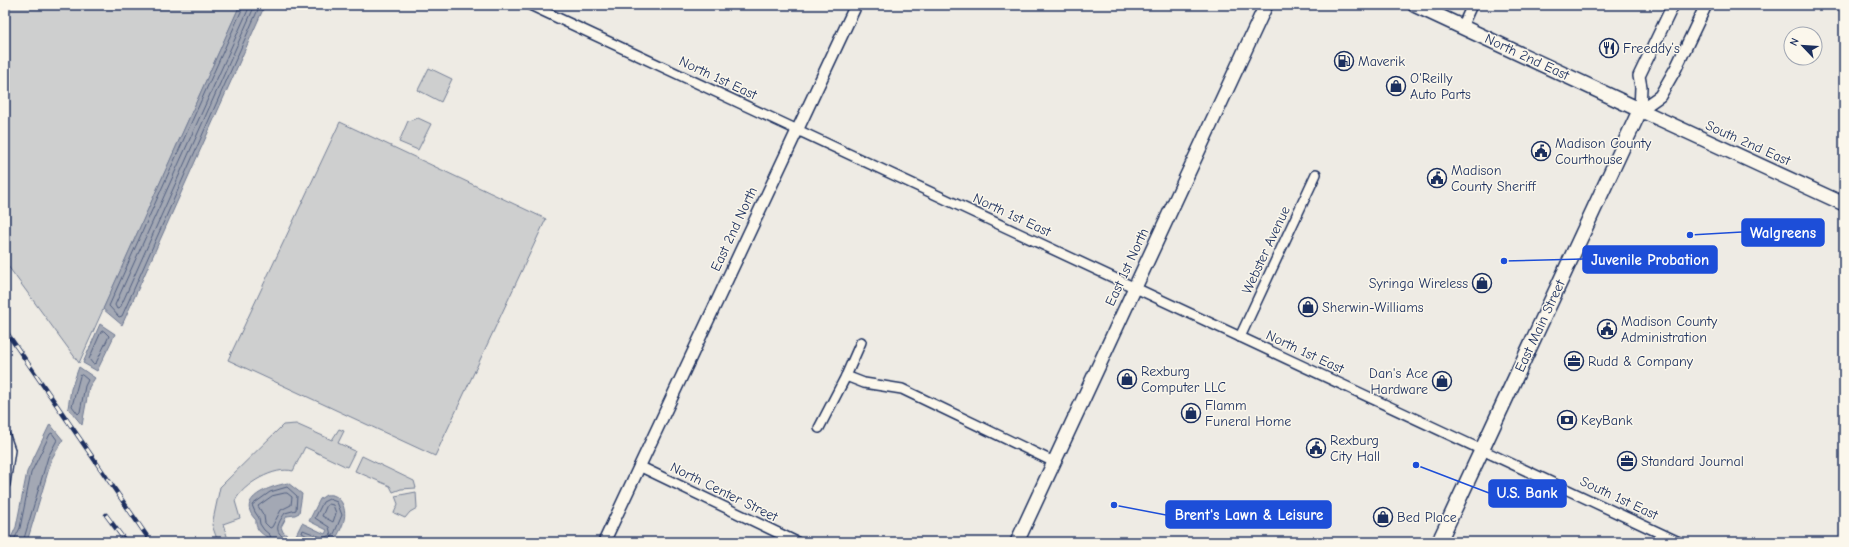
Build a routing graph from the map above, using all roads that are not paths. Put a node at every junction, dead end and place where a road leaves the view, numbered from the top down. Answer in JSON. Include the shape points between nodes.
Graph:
{"nodes":[{"id":1,"x":530,"y":5,"type":"edge"},
{"id":2,"x":856,"y":5,"type":"edge"},
{"id":3,"x":1266,"y":5,"type":"edge"},
{"id":4,"x":1415,"y":5,"type":"edge"},
{"id":5,"x":1472,"y":5,"type":"edge"},
{"id":6,"x":1673,"y":5,"type":"edge"},
{"id":7,"x":1706,"y":5,"type":"edge"},
{"id":8,"x":1462,"y":27,"type":"junction"},
{"id":9,"x":1640,"y":110,"type":"junction"},
{"id":10,"x":797,"y":131,"type":"junction"},
{"id":11,"x":1316,"y":174,"type":"dead end"},
{"id":12,"x":1844,"y":204,"type":"edge"},
{"id":13,"x":1135,"y":288,"type":"junction"},
{"id":14,"x":1240,"y":337,"type":"junction"},
{"id":15,"x":861,"y":342,"type":"dead end"},
{"id":16,"x":846,"y":376,"type":"junction"},
{"id":17,"x":818,"y":428,"type":"dead end"},
{"id":18,"x":5,"y":436,"type":"edge"},
{"id":19,"x":1482,"y":449,"type":"junction"},
{"id":20,"x":1054,"y":462,"type":"junction"},
{"id":21,"x":639,"y":466,"type":"junction"},
{"id":22,"x":5,"y":484,"type":"edge"},
{"id":23,"x":1666,"y":539,"type":"edge"},
{"id":24,"x":604,"y":542,"type":"edge"},
{"id":25,"x":797,"y":542,"type":"edge"},
{"id":26,"x":1017,"y":542,"type":"edge"},
{"id":27,"x":1439,"y":542,"type":"edge"},
{"id":28,"x":1679,"y":542,"type":"edge"}],
"edges":[{"from":1,"to":10,"type":"street","name":"North 1st East"},
{"from":2,"to":10,"type":"street","name":"East 2nd North"},
{"from":3,"to":13,"type":"main road","name":"East 1st North"},
{"from":4,"to":8,"type":"main road","name":"North 2nd East"},
{"from":5,"to":8,"type":"street"},
{"from":6,"to":9,"type":"street","name":"East Main Street","via":[[1639,76]]},
{"from":7,"to":9,"type":"street","via":[[1660,96]]},
{"from":8,"to":9,"type":"main road","name":"North 2nd East"},
{"from":9,"to":12,"type":"main road","name":"South 2nd East"},
{"from":9,"to":19,"type":"main road","name":"East Main Street"},
{"from":10,"to":13,"type":"street","name":"North 1st East"},
{"from":10,"to":21,"type":"street","name":"East 2nd North"},
{"from":11,"to":14,"type":"street","name":"Webster Avenue"},
{"from":13,"to":14,"type":"street","name":"North 1st East"},
{"from":13,"to":20,"type":"main road","name":"East 1st North"},
{"from":14,"to":19,"type":"street","name":"North 1st East"},
{"from":15,"to":16,"type":"street"},
{"from":16,"to":17,"type":"street"},
{"from":16,"to":20,"type":"street","via":[[864,383],[902,389]]},
{"from":18,"to":22,"type":"street","via":[[10,450]]},
{"from":19,"to":23,"type":"street","name":"South 1st East"},
{"from":19,"to":27,"type":"main road","name":"East Main Street"},
{"from":20,"to":26,"type":"main road","name":"East 1st North"},
{"from":21,"to":24,"type":"street","name":"East 2nd North"},
{"from":21,"to":25,"type":"street","name":"North Center Street"},
{"from":23,"to":28,"type":"street","name":"South 1st East"}]}
